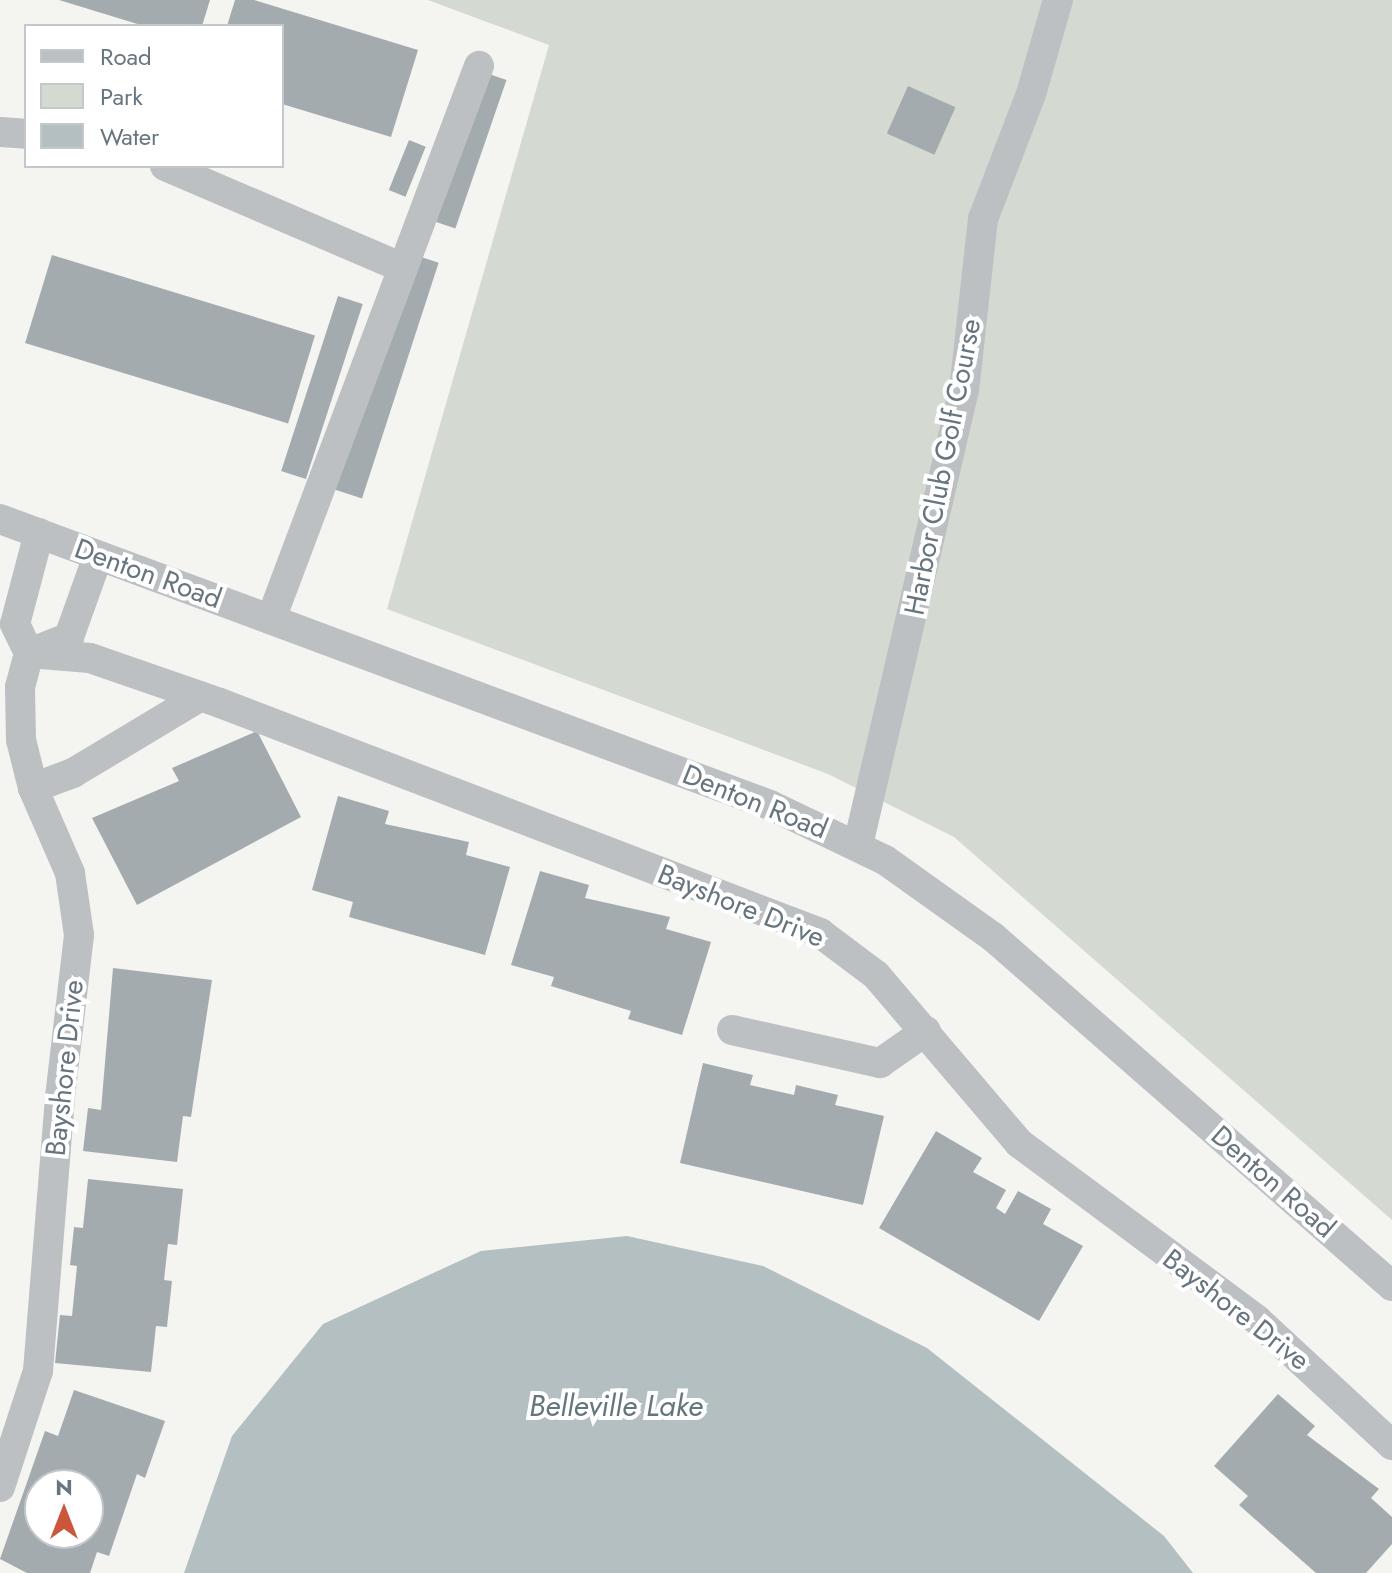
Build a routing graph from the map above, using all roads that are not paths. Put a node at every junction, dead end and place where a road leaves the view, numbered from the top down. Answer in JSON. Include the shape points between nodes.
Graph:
{"nodes":[{"id":1,"x":1058,"y":0,"type":"edge"},
{"id":2,"x":479,"y":66,"type":"dead end"},
{"id":3,"x":0,"y":132,"type":"edge"},
{"id":4,"x":24,"y":134,"type":"edge"},
{"id":5,"x":170,"y":168,"type":"edge"},
{"id":6,"x":401,"y":267,"type":"junction"},
{"id":7,"x":0,"y":519,"type":"edge"},
{"id":8,"x":39,"y":533,"type":"junction"},
{"id":9,"x":98,"y":556,"type":"junction"},
{"id":10,"x":271,"y":619,"type":"junction"},
{"id":11,"x":29,"y":653,"type":"junction"},
{"id":12,"x":201,"y":696,"type":"junction"},
{"id":13,"x":33,"y":788,"type":"junction"},
{"id":14,"x":858,"y":845,"type":"junction"},
{"id":15,"x":732,"y":1030,"type":"dead end"},
{"id":16,"x":926,"y":1031,"type":"junction"},
{"id":17,"x":1392,"y":1286,"type":"edge"},
{"id":18,"x":1392,"y":1445,"type":"edge"},
{"id":19,"x":0,"y":1487,"type":"edge"}],
"edges":[{"from":1,"to":14,"type":"street","name":"Harbor Club Golf Course","via":[[1031,94],[983,219],[964,391]]},
{"from":2,"to":6,"type":"street"},
{"from":3,"to":4,"type":"street"},
{"from":5,"to":6,"type":"street"},
{"from":6,"to":10,"type":"street"},
{"from":7,"to":8,"type":"street","name":"Denton Road"},
{"from":8,"to":9,"type":"street","name":"Denton Road"},
{"from":8,"to":11,"type":"street","via":[[15,624]]},
{"from":9,"to":10,"type":"street","name":"Denton Road"},
{"from":9,"to":11,"type":"street","via":[[69,637]]},
{"from":10,"to":14,"type":"street","name":"Denton Road","via":[[770,805]]},
{"from":11,"to":12,"type":"street","name":"Bayshore Drive","via":[[90,658]]},
{"from":11,"to":13,"type":"street","name":"Bayshore Drive","via":[[20,687],[21,740]]},
{"from":12,"to":13,"type":"street","via":[[73,773]]},
{"from":12,"to":16,"type":"street","name":"Bayshore Drive","via":[[820,933],[876,975]]},
{"from":13,"to":19,"type":"street","name":"Bayshore Drive","via":[[70,873],[79,935],[38,1371]]},
{"from":14,"to":17,"type":"street","name":"Denton Road","via":[[939,895],[993,937]]},
{"from":15,"to":16,"type":"street","via":[[880,1063]]},
{"from":16,"to":18,"type":"street","name":"Bayshore Drive","via":[[1019,1143],[1257,1320]]}]}
